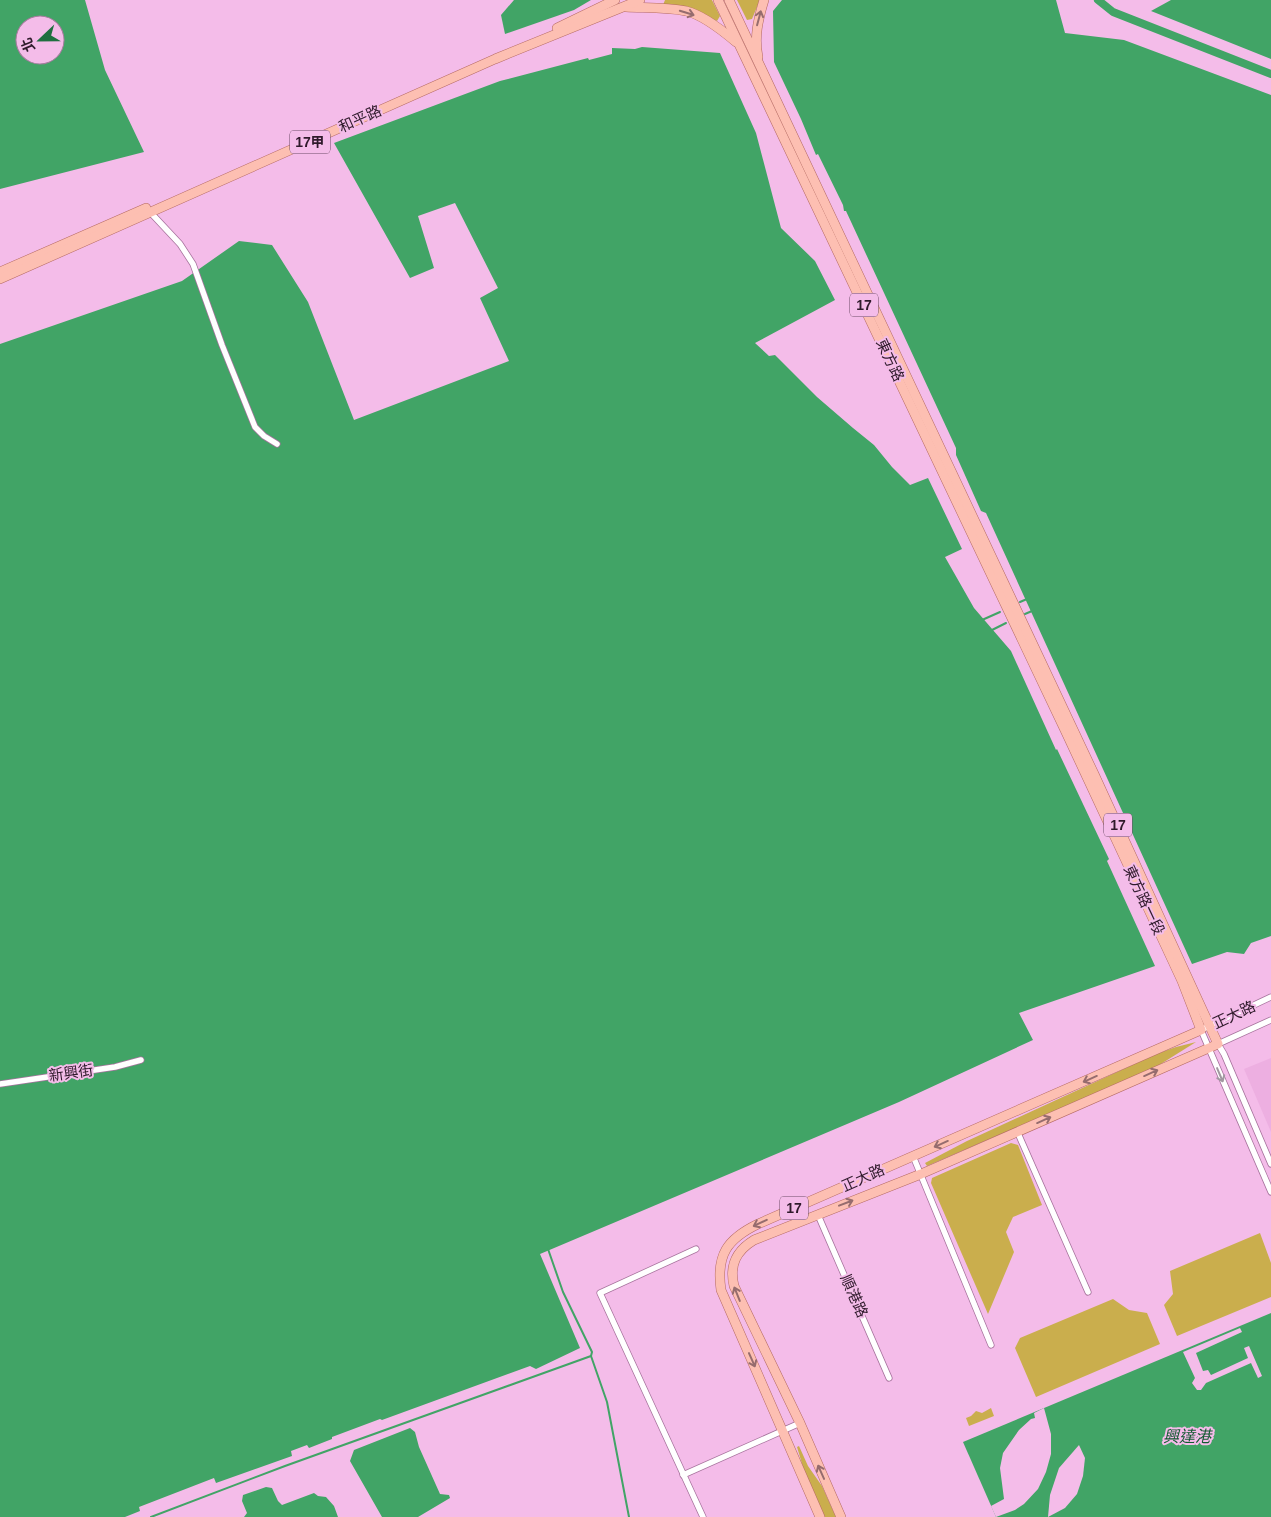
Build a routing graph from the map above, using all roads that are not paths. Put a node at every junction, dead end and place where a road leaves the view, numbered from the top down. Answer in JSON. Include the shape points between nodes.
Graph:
{"nodes":[{"id":1,"x":640,"y":0,"type":"edge"},
{"id":2,"x":718,"y":0,"type":"edge"},
{"id":3,"x":728,"y":0,"type":"edge"},
{"id":4,"x":764,"y":0,"type":"edge"},
{"id":5,"x":613,"y":3,"type":"edge"},
{"id":6,"x":740,"y":46,"type":"junction"},
{"id":7,"x":761,"y":70,"type":"junction"},
{"id":8,"x":151,"y":213,"type":"junction"},
{"id":9,"x":0,"y":272,"type":"edge"},
{"id":10,"x":0,"y":279,"type":"edge"},
{"id":11,"x":277,"y":444,"type":"dead end"},
{"id":12,"x":1012,"y":610,"type":"junction"},
{"id":13,"x":1271,"y":997,"type":"edge"},
{"id":14,"x":1271,"y":1020,"type":"edge"},
{"id":15,"x":1205,"y":1028,"type":"junction"},
{"id":16,"x":1218,"y":1044,"type":"junction"},
{"id":17,"x":1208,"y":1048,"type":"junction"},
{"id":18,"x":141,"y":1060,"type":"dead end"},
{"id":19,"x":0,"y":1084,"type":"edge"},
{"id":20,"x":1017,"y":1132,"type":"junction"},
{"id":21,"x":914,"y":1156,"type":"junction"},
{"id":22,"x":1271,"y":1164,"type":"edge"},
{"id":23,"x":921,"y":1174,"type":"junction"},
{"id":24,"x":1271,"y":1192,"type":"edge"},
{"id":25,"x":818,"y":1214,"type":"junction"},
{"id":26,"x":696,"y":1249,"type":"dead end"},
{"id":27,"x":1088,"y":1292,"type":"dead end"},
{"id":28,"x":991,"y":1345,"type":"dead end"},
{"id":29,"x":889,"y":1378,"type":"dead end"},
{"id":30,"x":800,"y":1423,"type":"junction"},
{"id":31,"x":782,"y":1431,"type":"junction"},
{"id":32,"x":683,"y":1475,"type":"junction"},
{"id":33,"x":702,"y":1517,"type":"edge"},
{"id":34,"x":820,"y":1517,"type":"edge"},
{"id":35,"x":841,"y":1517,"type":"edge"}],
"edges":[{"from":1,"to":5,"type":"main road","name":"和平路","number":"17甲"},
{"from":2,"to":6,"type":"main road","name":"東方路","number":"17"},
{"from":3,"to":7,"type":"main road","name":"東方路","number":"17"},
{"from":7,"to":4,"type":"main road","one_way":true,"via":[[756,35]]},
{"from":5,"to":6,"type":"main road","one_way":true,"via":[[687,11],[717,27]]},
{"from":5,"to":8,"type":"main road","name":"和平路","number":"17甲"},
{"from":5,"to":9,"type":"main road","name":"和平路","number":"17甲"},
{"from":6,"to":12,"type":"main road","name":"東方路","number":"17"},
{"from":7,"to":12,"type":"main road","name":"東方路","number":"17"},
{"from":8,"to":10,"type":"main road","name":"和平路","number":"17甲"},
{"from":8,"to":11,"type":"street","via":[[180,244],[192,264],[256,427]]},
{"from":12,"to":15,"type":"main road","name":"東方路一段","number":"17"},
{"from":13,"to":15,"type":"street","name":"正大路"},
{"from":14,"to":16,"type":"street","name":"正大路"},
{"from":15,"to":16,"type":"main road","name":"東方路一段","number":"17"},
{"from":15,"to":17,"type":"street","name":"東方路一段"},
{"from":15,"to":21,"type":"main road","name":"正大路","number":"17","one_way":true},
{"from":16,"to":17,"type":"main road","name":"正大路","number":"17"},
{"from":16,"to":22,"type":"street","name":"東方路一段"},
{"from":20,"to":17,"type":"main road","name":"正大路","number":"17","one_way":true},
{"from":17,"to":24,"type":"street","name":"東方路一段","one_way":true},
{"from":18,"to":19,"type":"street","name":"新興街","via":[[115,1067]]},
{"from":20,"to":23,"type":"main road","name":"正大路","number":"17"},
{"from":20,"to":27,"type":"street"},
{"from":21,"to":23,"type":"street"},
{"from":21,"to":31,"type":"main road","name":"正大路","number":"17","one_way":true,"via":[[751,1227],[734,1238],[726,1248],[719,1276],[721,1290]]},
{"from":25,"to":23,"type":"main road","name":"正大路","number":"17","one_way":true},
{"from":23,"to":28,"type":"street"},
{"from":25,"to":29,"type":"street","name":"順港路"},
{"from":30,"to":25,"type":"main road","name":"正大路","number":"17","one_way":true,"via":[[734,1286],[732,1273],[737,1255],[750,1243]]},
{"from":26,"to":32,"type":"street","via":[[600,1293]]},
{"from":30,"to":31,"type":"street"},
{"from":35,"to":30,"type":"main road","name":"正大路","number":"17","one_way":true},
{"from":31,"to":32,"type":"street"},
{"from":31,"to":34,"type":"main road","name":"正大路","number":"17"},
{"from":32,"to":33,"type":"street"}]}
